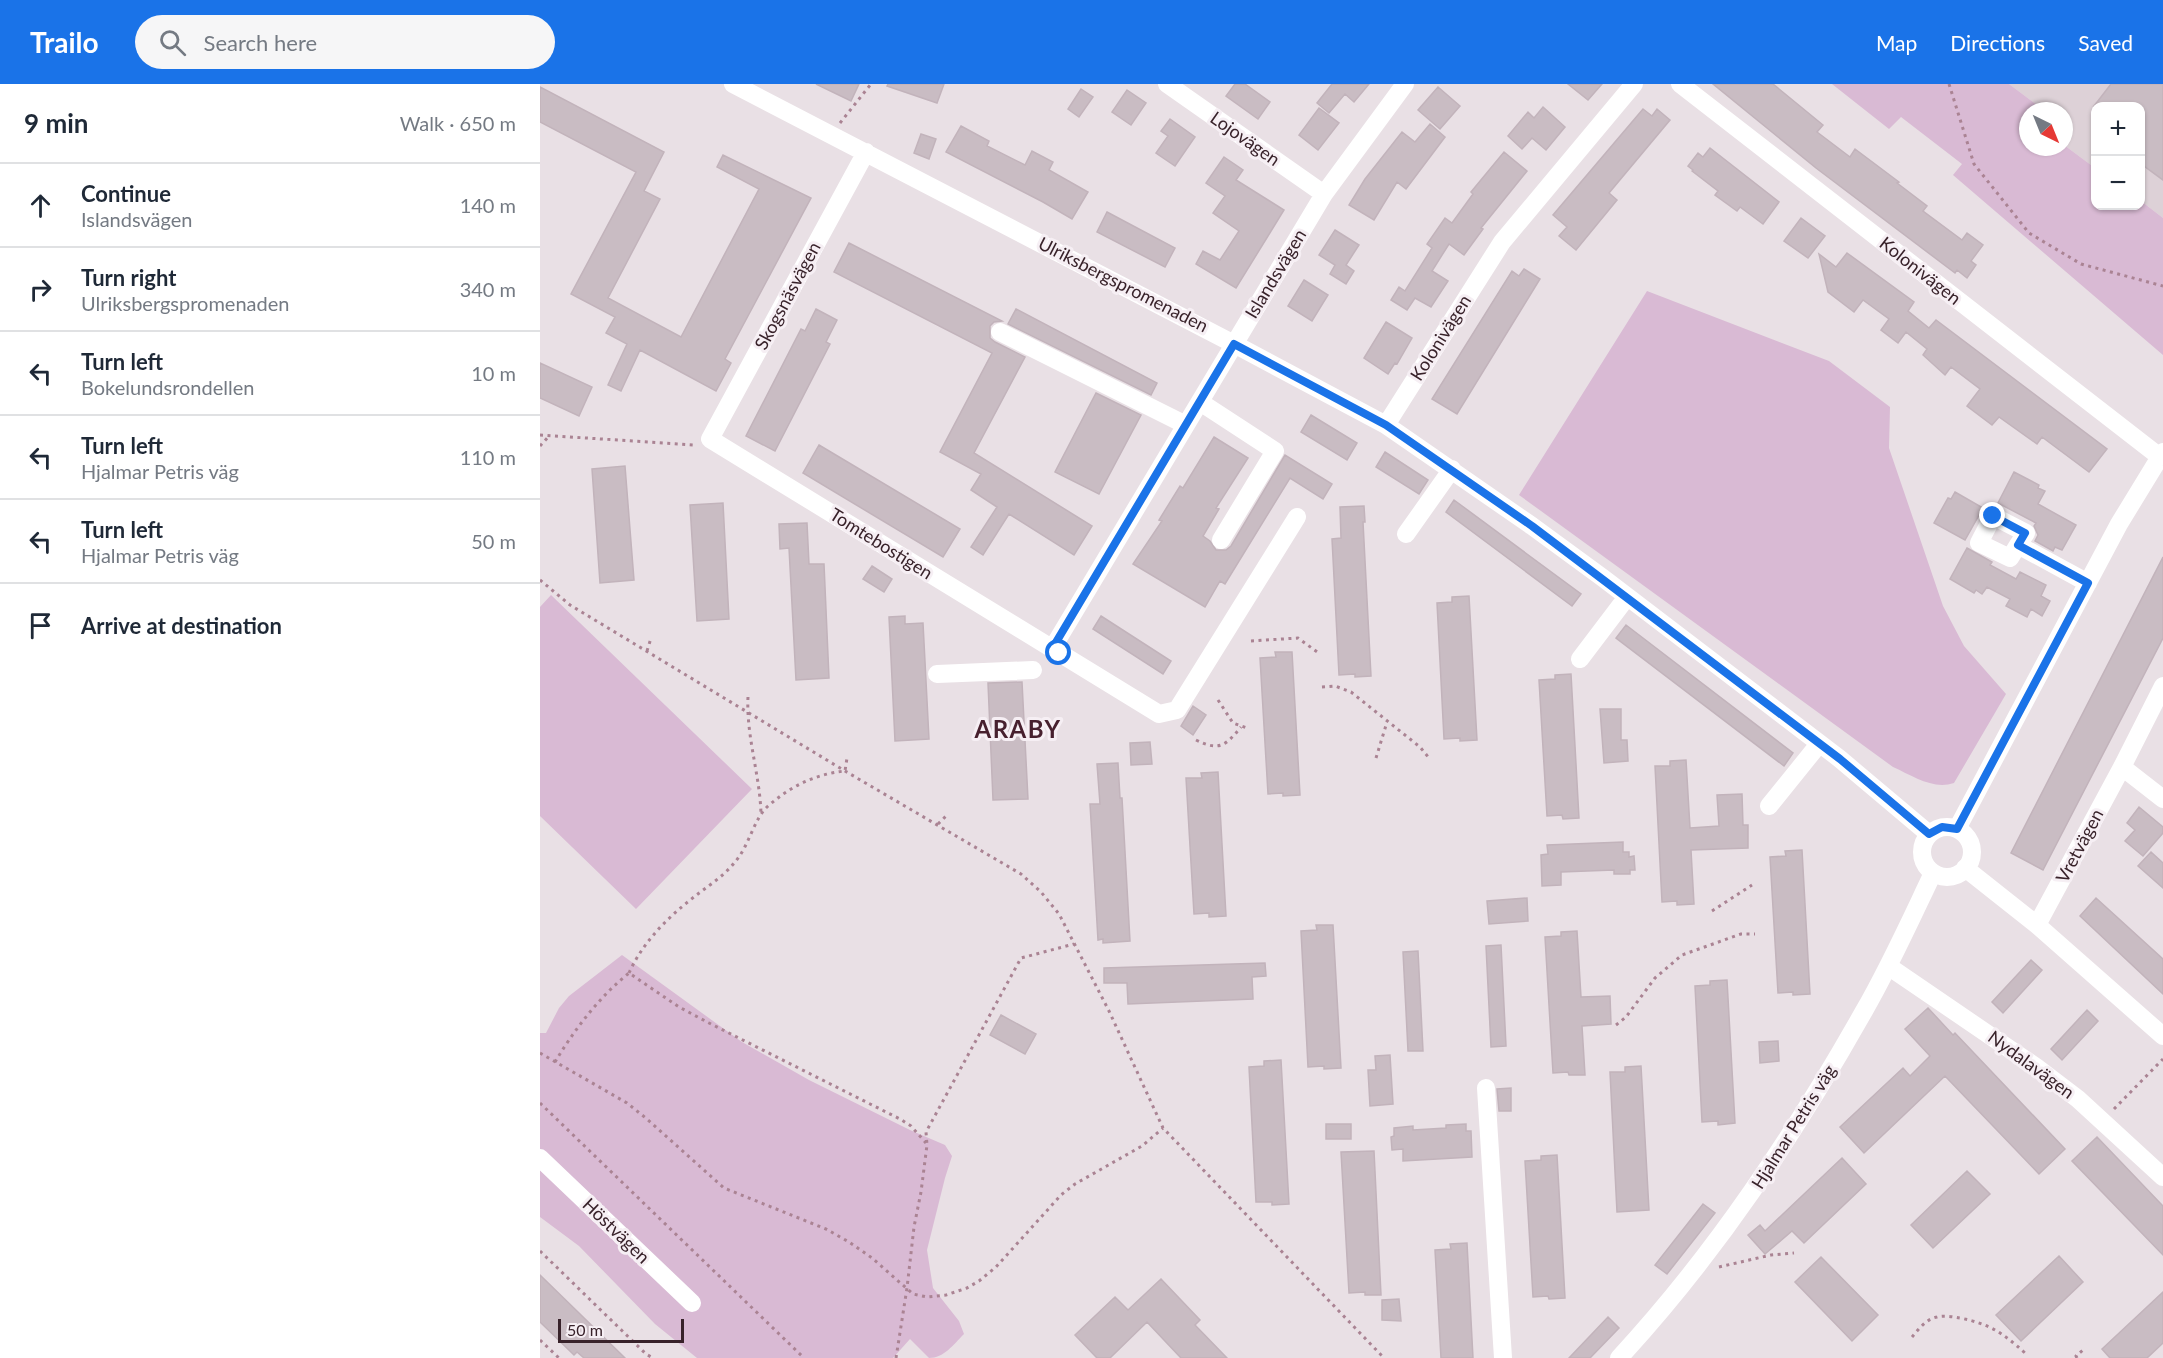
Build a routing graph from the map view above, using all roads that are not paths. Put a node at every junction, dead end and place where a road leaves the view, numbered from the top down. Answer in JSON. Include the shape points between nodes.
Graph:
{"nodes":[{"id":1,"x":733,"y":84,"type":"edge"},
{"id":2,"x":1167,"y":84,"type":"edge"},
{"id":3,"x":1405,"y":84,"type":"edge"},
{"id":4,"x":1634,"y":84,"type":"edge"},
{"id":5,"x":1680,"y":84,"type":"edge"},
{"id":6,"x":866,"y":152,"type":"junction"},
{"id":7,"x":1324,"y":194,"type":"junction"},
{"id":8,"x":1000,"y":332,"type":"dead end"},
{"id":9,"x":1234,"y":344,"type":"junction"},
{"id":10,"x":1200,"y":402,"type":"junction"},
{"id":11,"x":1186,"y":425,"type":"junction"},
{"id":12,"x":1386,"y":425,"type":"junction"},
{"id":13,"x":710,"y":439,"type":"joint"},
{"id":14,"x":2161,"y":455,"type":"edge"},
{"id":15,"x":1452,"y":469,"type":"junction"},
{"id":16,"x":1297,"y":517,"type":"dead end"},
{"id":17,"x":1406,"y":534,"type":"dead end"},
{"id":18,"x":1221,"y":540,"type":"dead end"},
{"id":19,"x":2018,"y":545,"type":"dead end"},
{"id":20,"x":2088,"y":583,"type":"junction"},
{"id":21,"x":1627,"y":597,"type":"junction"},
{"id":22,"x":1052,"y":649,"type":"junction"},
{"id":23,"x":1580,"y":659,"type":"dead end"},
{"id":24,"x":1033,"y":670,"type":"dead end"},
{"id":25,"x":937,"y":674,"type":"dead end"},
{"id":26,"x":2163,"y":686,"type":"edge"},
{"id":27,"x":1819,"y":744,"type":"junction"},
{"id":28,"x":2122,"y":766,"type":"junction"},
{"id":29,"x":2163,"y":799,"type":"edge"},
{"id":30,"x":1769,"y":806,"type":"dead end"},
{"id":31,"x":1957,"y":829,"type":"junction"},
{"id":32,"x":1929,"y":834,"type":"junction"},
{"id":33,"x":1965,"y":868,"type":"junction"},
{"id":34,"x":1933,"y":873,"type":"junction"},
{"id":35,"x":2037,"y":924,"type":"junction"},
{"id":36,"x":1888,"y":966,"type":"junction"},
{"id":37,"x":2163,"y":1036,"type":"edge"},
{"id":38,"x":1486,"y":1088,"type":"dead end"},
{"id":39,"x":540,"y":1158,"type":"edge"},
{"id":40,"x":2163,"y":1177,"type":"edge"},
{"id":41,"x":692,"y":1303,"type":"dead end"},
{"id":42,"x":1503,"y":1358,"type":"edge"},
{"id":43,"x":1619,"y":1358,"type":"edge"}],
"edges":[{"from":1,"to":6,"type":"street","name":"Ulriksbergspromenaden"},
{"from":2,"to":7,"type":"street","name":"Lojovägen"},
{"from":3,"to":7,"type":"street","name":"Islandsvägen"},
{"from":4,"to":12,"type":"street","name":"Kolonivägen","via":[[1502,242]]},
{"from":5,"to":14,"type":"street","name":"Kolonivägen"},
{"from":6,"to":9,"type":"street","name":"Ulriksbergspromenaden"},
{"from":6,"to":13,"type":"street","name":"Skogsnäsvägen"},
{"from":7,"to":9,"type":"street","name":"Islandsvägen"},
{"from":8,"to":11,"type":"street"},
{"from":9,"to":10,"type":"street","name":"Islandsvägen"},
{"from":9,"to":12,"type":"street","name":"Ulriksbergspromenaden"},
{"from":10,"to":11,"type":"street","name":"Islandsvägen"},
{"from":10,"to":18,"type":"street","via":[[1275,450]]},
{"from":11,"to":22,"type":"street","name":"Islandsvägen"},
{"from":12,"to":15,"type":"street","name":"Ulriksbergspromenaden"},
{"from":13,"to":22,"type":"street","name":"Tomtebostigen"},
{"from":14,"to":20,"type":"street"},
{"from":15,"to":17,"type":"street"},
{"from":15,"to":21,"type":"street","name":"Ulriksbergspromenaden"},
{"from":16,"to":22,"type":"street","via":[[1177,710],[1159,714]]},
{"from":19,"to":20,"type":"street"},
{"from":20,"to":31,"type":"street"},
{"from":21,"to":23,"type":"street"},
{"from":21,"to":27,"type":"street","name":"Ulriksbergspromenaden"},
{"from":24,"to":25,"type":"street"},
{"from":26,"to":28,"type":"street","name":"Vretvägen"},
{"from":27,"to":30,"type":"street"},
{"from":27,"to":32,"type":"street","name":"Ulriksbergspromenaden"},
{"from":28,"to":29,"type":"street"},
{"from":28,"to":35,"type":"street","name":"Vretvägen"},
{"from":31,"to":32,"type":"street","via":[[1942,827]]},
{"from":31,"to":33,"type":"street","via":[[1971,847]]},
{"from":32,"to":34,"type":"street","via":[[1922,855]]},
{"from":33,"to":34,"type":"street","via":[[1947,877]]},
{"from":33,"to":35,"type":"street"},
{"from":34,"to":36,"type":"street","name":"Hjalmar Petris väg"},
{"from":35,"to":37,"type":"street"},
{"from":36,"to":40,"type":"street","name":"Nydalavägen","via":[[2036,1067],[2079,1100]]},
{"from":36,"to":43,"type":"street","name":"Hjalmar Petris väg","via":[[1808,1108],[1747,1202]]},
{"from":38,"to":42,"type":"street"},
{"from":39,"to":41,"type":"street","name":"Höstvägen"}]}
